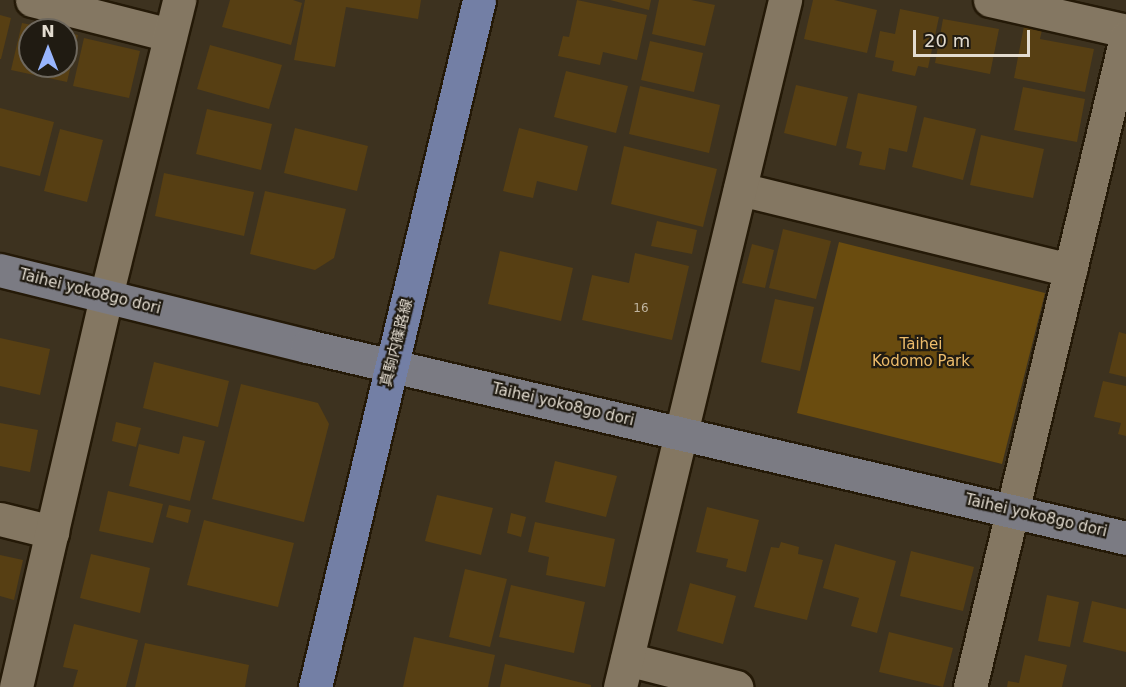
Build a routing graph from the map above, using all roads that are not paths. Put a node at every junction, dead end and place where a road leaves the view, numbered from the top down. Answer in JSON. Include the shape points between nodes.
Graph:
{"nodes":[{"id":1,"x":32,"y":0,"type":"edge"},
{"id":2,"x":179,"y":0,"type":"edge"},
{"id":3,"x":479,"y":0,"type":"edge"},
{"id":4,"x":785,"y":0,"type":"edge"},
{"id":5,"x":990,"y":0,"type":"edge"},
{"id":6,"x":1126,"y":31,"type":"edge"},
{"id":7,"x":170,"y":35,"type":"junction"},
{"id":8,"x":1126,"y":37,"type":"edge"},
{"id":9,"x":740,"y":189,"type":"junction"},
{"id":10,"x":0,"y":270,"type":"edge"},
{"id":11,"x":1070,"y":270,"type":"junction"},
{"id":12,"x":106,"y":296,"type":"junction"},
{"id":13,"x":392,"y":364,"type":"junction"},
{"id":14,"x":681,"y":432,"type":"junction"},
{"id":15,"x":1012,"y":510,"type":"junction"},
{"id":16,"x":0,"y":519,"type":"edge"},
{"id":17,"x":52,"y":532,"type":"junction"},
{"id":18,"x":1126,"y":538,"type":"edge"},
{"id":19,"x":624,"y":673,"type":"edge"},
{"id":20,"x":16,"y":687,"type":"edge"},
{"id":21,"x":315,"y":687,"type":"edge"},
{"id":22,"x":736,"y":687,"type":"edge"},
{"id":23,"x":970,"y":687,"type":"edge"}],
"edges":[{"from":1,"to":7,"type":"street"},
{"from":2,"to":7,"type":"street"},
{"from":3,"to":13,"type":"main road","name":"真駒内篠路線"},
{"from":4,"to":9,"type":"street"},
{"from":5,"to":6,"type":"street"},
{"from":7,"to":12,"type":"street"},
{"from":8,"to":11,"type":"street"},
{"from":9,"to":11,"type":"street"},
{"from":9,"to":14,"type":"street"},
{"from":10,"to":12,"type":"street","name":"Taihei yoko8go dori"},
{"from":11,"to":15,"type":"street"},
{"from":12,"to":13,"type":"street","name":"Taihei yoko8go dori"},
{"from":12,"to":17,"type":"street"},
{"from":13,"to":14,"type":"street","name":"Taihei yoko8go dori"},
{"from":13,"to":21,"type":"main road","name":"真駒内篠路線"},
{"from":14,"to":15,"type":"street","name":"Taihei yoko8go dori"},
{"from":14,"to":19,"type":"street"},
{"from":15,"to":18,"type":"street","name":"Taihei yoko8go dori"},
{"from":15,"to":23,"type":"street"},
{"from":16,"to":17,"type":"street"},
{"from":17,"to":20,"type":"street"},
{"from":19,"to":22,"type":"street"}]}
